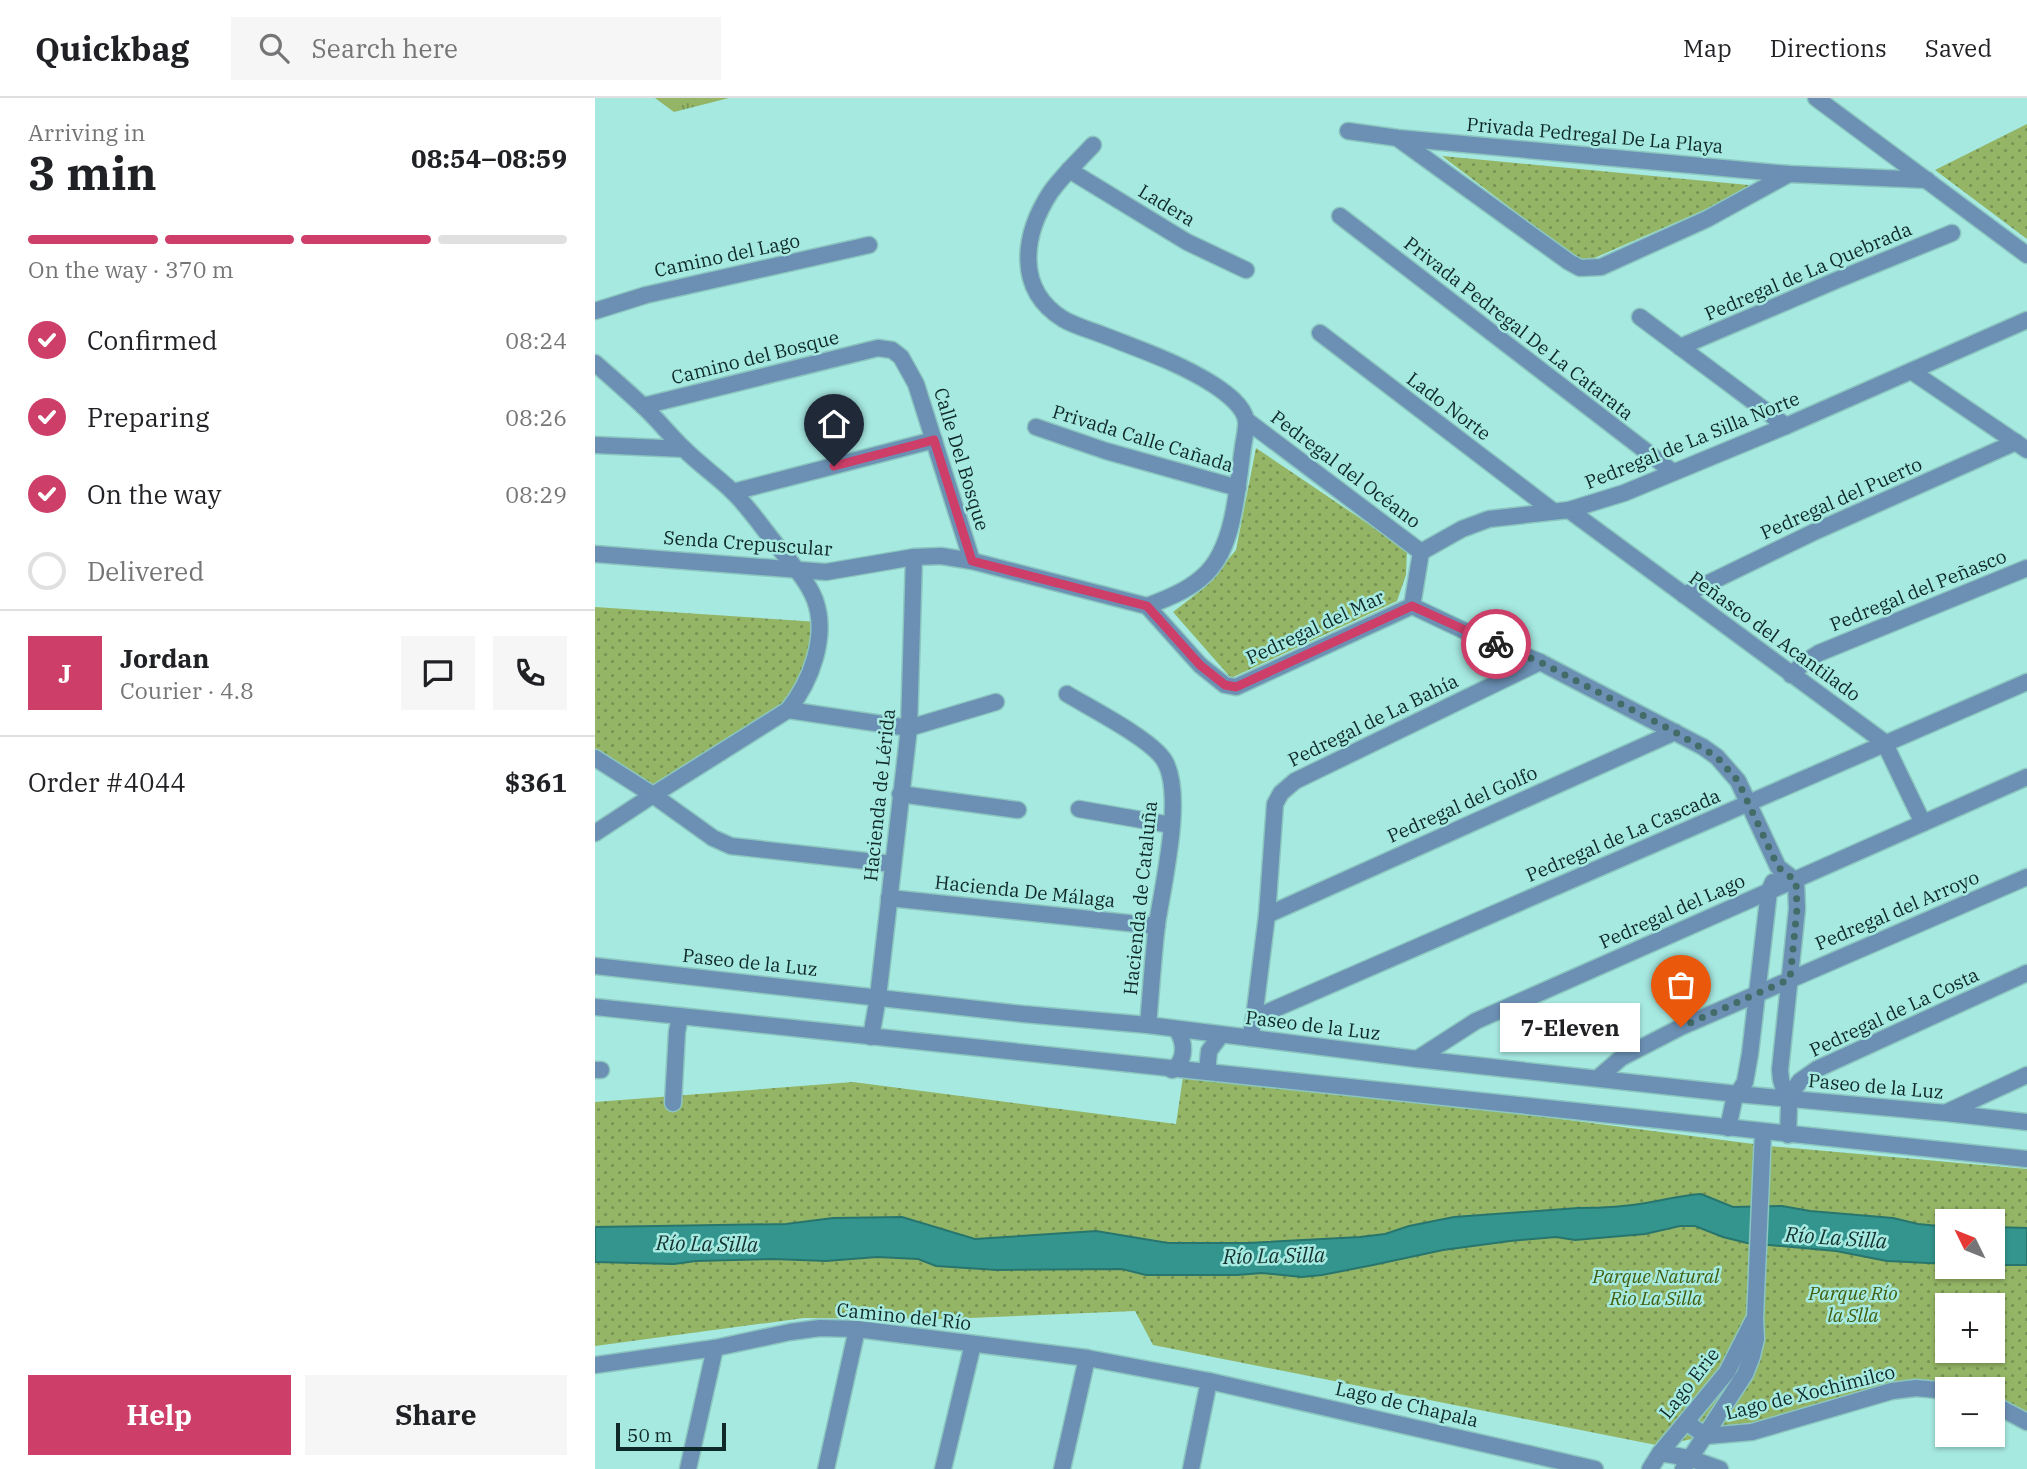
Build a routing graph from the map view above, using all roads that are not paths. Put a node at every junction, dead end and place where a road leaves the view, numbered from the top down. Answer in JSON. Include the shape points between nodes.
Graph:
{"nodes":[{"id":1,"x":1816,"y":98,"type":"edge"},
{"id":2,"x":1348,"y":131,"type":"dead end"},
{"id":3,"x":1398,"y":138,"type":"junction"},
{"id":4,"x":1093,"y":145,"type":"dead end"},
{"id":5,"x":1069,"y":170,"type":"junction"},
{"id":6,"x":1789,"y":174,"type":"junction"},
{"id":7,"x":1927,"y":180,"type":"junction"},
{"id":8,"x":1340,"y":216,"type":"dead end"},
{"id":9,"x":1952,"y":233,"type":"dead end"},
{"id":10,"x":869,"y":245,"type":"dead end"},
{"id":11,"x":2027,"y":255,"type":"edge"},
{"id":12,"x":1246,"y":270,"type":"dead end"},
{"id":13,"x":595,"y":311,"type":"edge"},
{"id":14,"x":1640,"y":317,"type":"dead end"},
{"id":15,"x":2027,"y":320,"type":"edge"},
{"id":16,"x":1320,"y":333,"type":"dead end"},
{"id":17,"x":1681,"y":347,"type":"junction"},
{"id":18,"x":878,"y":348,"type":"joint"},
{"id":19,"x":595,"y":363,"type":"edge"},
{"id":20,"x":1911,"y":371,"type":"junction"},
{"id":21,"x":643,"y":406,"type":"junction"},
{"id":22,"x":1246,"y":420,"type":"junction"},
{"id":23,"x":1786,"y":426,"type":"junction"},
{"id":24,"x":1036,"y":427,"type":"dead end"},
{"id":25,"x":934,"y":440,"type":"junction"},
{"id":26,"x":595,"y":445,"type":"edge"},
{"id":27,"x":2022,"y":446,"type":"edge"},
{"id":28,"x":684,"y":449,"type":"junction"},
{"id":29,"x":1673,"y":472,"type":"junction"},
{"id":30,"x":1238,"y":488,"type":"junction"},
{"id":31,"x":733,"y":492,"type":"junction"},
{"id":32,"x":1561,"y":511,"type":"junction"},
{"id":33,"x":1421,"y":552,"type":"junction"},
{"id":34,"x":595,"y":554,"type":"edge"},
{"id":35,"x":914,"y":557,"type":"junction"},
{"id":36,"x":972,"y":561,"type":"junction"},
{"id":37,"x":2027,"y":568,"type":"edge"},
{"id":38,"x":798,"y":571,"type":"junction"},
{"id":39,"x":1683,"y":595,"type":"junction"},
{"id":40,"x":1147,"y":606,"type":"junction"},
{"id":41,"x":1412,"y":606,"type":"junction"},
{"id":42,"x":1540,"y":662,"type":"junction"},
{"id":43,"x":1791,"y":675,"type":"junction"},
{"id":44,"x":2027,"y":682,"type":"edge"},
{"id":45,"x":1067,"y":694,"type":"dead end"},
{"id":46,"x":996,"y":702,"type":"dead end"},
{"id":47,"x":788,"y":710,"type":"junction"},
{"id":48,"x":909,"y":728,"type":"junction"},
{"id":49,"x":1675,"y":732,"type":"junction"},
{"id":50,"x":1884,"y":742,"type":"junction"},
{"id":51,"x":595,"y":758,"type":"edge"},
{"id":52,"x":2027,"y":778,"type":"edge"},
{"id":53,"x":653,"y":794,"type":"junction"},
{"id":54,"x":900,"y":794,"type":"junction"},
{"id":55,"x":1749,"y":803,"type":"junction"},
{"id":56,"x":1079,"y":809,"type":"dead end"},
{"id":57,"x":1018,"y":810,"type":"dead end"},
{"id":58,"x":1923,"y":823,"type":"junction"},
{"id":59,"x":1171,"y":825,"type":"junction"},
{"id":60,"x":595,"y":834,"type":"edge"},
{"id":61,"x":893,"y":864,"type":"junction"},
{"id":62,"x":1778,"y":867,"type":"junction"},
{"id":63,"x":2027,"y":877,"type":"edge"},
{"id":64,"x":1796,"y":881,"type":"junction"},
{"id":65,"x":1769,"y":891,"type":"junction"},
{"id":66,"x":889,"y":898,"type":"junction"},
{"id":67,"x":1267,"y":915,"type":"junction"},
{"id":68,"x":1157,"y":926,"type":"junction"},
{"id":69,"x":595,"y":966,"type":"edge"},
{"id":70,"x":2027,"y":973,"type":"edge"},
{"id":71,"x":1790,"y":979,"type":"junction"},
{"id":72,"x":1758,"y":993,"type":"junction"},
{"id":73,"x":878,"y":997,"type":"junction"},
{"id":74,"x":595,"y":1007,"type":"edge"},
{"id":75,"x":680,"y":1016,"type":"junction"},
{"id":76,"x":1254,"y":1018,"type":"junction"},
{"id":77,"x":1148,"y":1025,"type":"junction"},
{"id":78,"x":1175,"y":1029,"type":"junction"},
{"id":79,"x":1221,"y":1035,"type":"junction"},
{"id":80,"x":871,"y":1037,"type":"junction"},
{"id":81,"x":1250,"y":1038,"type":"junction"},
{"id":82,"x":1417,"y":1059,"type":"junction"},
{"id":83,"x":1172,"y":1070,"type":"junction"},
{"id":84,"x":1207,"y":1072,"type":"junction"},
{"id":85,"x":2027,"y":1075,"type":"edge"},
{"id":86,"x":1598,"y":1079,"type":"junction"},
{"id":87,"x":1737,"y":1094,"type":"junction"},
{"id":88,"x":1787,"y":1099,"type":"junction"},
{"id":89,"x":673,"y":1103,"type":"dead end"},
{"id":90,"x":1946,"y":1113,"type":"junction"},
{"id":91,"x":2027,"y":1122,"type":"edge"},
{"id":92,"x":1728,"y":1128,"type":"junction"},
{"id":93,"x":1788,"y":1135,"type":"junction"},
{"id":94,"x":1763,"y":1138,"type":"junction"},
{"id":95,"x":2027,"y":1159,"type":"edge"},
{"id":96,"x":1756,"y":1299,"type":"junction"},
{"id":97,"x":857,"y":1329,"type":"junction"},
{"id":98,"x":973,"y":1344,"type":"junction"},
{"id":99,"x":715,"y":1348,"type":"junction"},
{"id":100,"x":1087,"y":1358,"type":"junction"},
{"id":101,"x":595,"y":1365,"type":"edge"},
{"id":102,"x":1209,"y":1381,"type":"junction"},
{"id":103,"x":1935,"y":1390,"type":"edge"},
{"id":104,"x":2005,"y":1410,"type":"edge"},
{"id":105,"x":1686,"y":1422,"type":"junction"},
{"id":106,"x":2027,"y":1422,"type":"edge"},
{"id":107,"x":1706,"y":1436,"type":"junction"},
{"id":108,"x":1660,"y":1453,"type":"junction"},
{"id":109,"x":1686,"y":1464,"type":"edge"},
{"id":110,"x":688,"y":1469,"type":"edge"},
{"id":111,"x":826,"y":1469,"type":"edge"},
{"id":112,"x":943,"y":1469,"type":"edge"},
{"id":113,"x":1062,"y":1469,"type":"edge"},
{"id":114,"x":1191,"y":1469,"type":"edge"},
{"id":115,"x":1595,"y":1469,"type":"edge"},
{"id":116,"x":1650,"y":1469,"type":"edge"},
{"id":117,"x":1720,"y":1469,"type":"edge"}],
"edges":[{"from":1,"to":7,"type":"street"},
{"from":2,"to":3,"type":"street","name":"Privada Pedregal De La Playa"},
{"from":3,"to":6,"type":"street","name":"Privada Pedregal De La Playa"},
{"from":3,"to":6,"type":"street","name":"Privada Pedregal De La Playa","via":[[1569,262],[1590,269],[1707,219]]},
{"from":4,"to":5,"type":"street","name":"Pedregal del Océano"},
{"from":5,"to":12,"type":"street","name":"Ladera","via":[[1187,242]]},
{"from":5,"to":22,"type":"street","name":"Pedregal del Océano","via":[[1046,200],[1029,244],[1034,291],[1066,321],[1166,359],[1209,382],[1227,394]]},
{"from":6,"to":7,"type":"street","name":"Privada Pedregal De La Playa"},
{"from":7,"to":11,"type":"street"},
{"from":8,"to":29,"type":"street","name":"Privada Pedregal De La Catarata"},
{"from":9,"to":17,"type":"street","name":"Pedregal de La Quebrada"},
{"from":10,"to":13,"type":"street","name":"Camino del Lago","via":[[646,295]]},
{"from":14,"to":17,"type":"street"},
{"from":15,"to":20,"type":"street","name":"Pedregal de La Silla Norte"},
{"from":16,"to":32,"type":"street","name":"Lado Norte"},
{"from":17,"to":23,"type":"street"},
{"from":18,"to":21,"type":"street","name":"Camino del Bosque"},
{"from":18,"to":25,"type":"street","name":"Calle Del Bosque","via":[[892,350],[910,371]]},
{"from":19,"to":21,"type":"street"},
{"from":20,"to":23,"type":"street","name":"Pedregal de La Silla Norte"},
{"from":20,"to":27,"type":"street"},
{"from":21,"to":28,"type":"street"},
{"from":22,"to":30,"type":"street","name":"Pedregal del Océano"},
{"from":22,"to":33,"type":"street","name":"Pedregal del Océano"},
{"from":23,"to":29,"type":"street","name":"Pedregal de La Silla Norte"},
{"from":24,"to":30,"type":"street","name":"Privada Calle Cañada","via":[[1106,452]]},
{"from":25,"to":31,"type":"street"},
{"from":25,"to":36,"type":"street","name":"Calle Del Bosque"},
{"from":26,"to":28,"type":"street"},
{"from":27,"to":39,"type":"street","name":"Pedregal del Puerto","via":[[1827,527]]},
{"from":28,"to":31,"type":"street"},
{"from":29,"to":32,"type":"street","name":"Pedregal de La Silla Norte"},
{"from":30,"to":40,"type":"street","name":"Pedregal del Océano","via":[[1231,527],[1212,568],[1193,585]]},
{"from":31,"to":38,"type":"street"},
{"from":32,"to":33,"type":"street","name":"Pedregal de La Silla Norte","via":[[1489,519]]},
{"from":32,"to":39,"type":"street","name":"Peñasco del Acantilado"},
{"from":33,"to":41,"type":"street"},
{"from":34,"to":38,"type":"street","name":"Senda Crepuscular"},
{"from":35,"to":36,"type":"street","name":"Senda Crepuscular"},
{"from":35,"to":38,"type":"street","name":"Senda Crepuscular","via":[[826,572]]},
{"from":35,"to":48,"type":"street","name":"Hacienda de Lérida"},
{"from":36,"to":40,"type":"street","name":"Senda Crepuscular"},
{"from":37,"to":43,"type":"street","name":"Pedregal del Peñasco","via":[[1819,653]]},
{"from":38,"to":47,"type":"street","via":[[815,602],[817,644],[807,681]]},
{"from":39,"to":43,"type":"street","name":"Peñasco del Acantilado"},
{"from":40,"to":41,"type":"street","name":"Pedregal del Mar","via":[[1200,665],[1225,685],[1236,687]]},
{"from":41,"to":42,"type":"street"},
{"from":42,"to":49,"type":"street"},
{"from":42,"to":67,"type":"street","name":"Pedregal de La Bahía","via":[[1285,788],[1275,804]]},
{"from":43,"to":50,"type":"street","name":"Peñasco del Acantilado"},
{"from":44,"to":50,"type":"street","name":"Pedregal de La Cascada"},
{"from":45,"to":59,"type":"street","name":"Hacienda de Cataluña","via":[[1147,743],[1164,760],[1171,778]]},
{"from":46,"to":48,"type":"street"},
{"from":47,"to":48,"type":"street"},
{"from":47,"to":53,"type":"street"},
{"from":48,"to":54,"type":"street","name":"Hacienda de Lérida"},
{"from":49,"to":55,"type":"street","via":[[1717,757],[1738,781]]},
{"from":49,"to":67,"type":"street","name":"Pedregal del Golfo"},
{"from":50,"to":55,"type":"street","name":"Pedregal de La Cascada"},
{"from":50,"to":58,"type":"street","name":"Peñasco del Acantilado"},
{"from":51,"to":53,"type":"street"},
{"from":52,"to":58,"type":"street","name":"Pedregal del Lago"},
{"from":53,"to":60,"type":"street"},
{"from":53,"to":61,"type":"street","via":[[731,846]]},
{"from":54,"to":57,"type":"street"},
{"from":54,"to":61,"type":"street","name":"Hacienda de Lérida"},
{"from":55,"to":62,"type":"street"},
{"from":55,"to":76,"type":"street","name":"Pedregal de La Cascada"},
{"from":56,"to":59,"type":"street"},
{"from":58,"to":64,"type":"street","name":"Pedregal del Lago"},
{"from":59,"to":68,"type":"street","name":"Hacienda de Cataluña"},
{"from":61,"to":66,"type":"street","name":"Hacienda de Lérida"},
{"from":62,"to":64,"type":"street"},
{"from":62,"to":65,"type":"street"},
{"from":63,"to":71,"type":"street","name":"Pedregal del Arroyo"},
{"from":64,"to":65,"type":"street","name":"Pedregal del Lago"},
{"from":64,"to":71,"type":"street"},
{"from":65,"to":72,"type":"street"},
{"from":65,"to":82,"type":"street","name":"Pedregal del Lago","via":[[1476,1021]]},
{"from":66,"to":68,"type":"street","name":"Hacienda De Málaga"},
{"from":66,"to":73,"type":"street","name":"Hacienda de Lérida"},
{"from":67,"to":76,"type":"street","name":"Pedregal de La Bahía"},
{"from":68,"to":77,"type":"street","name":"Hacienda de Cataluña"},
{"from":69,"to":73,"type":"street","name":"Paseo de la Luz"},
{"from":70,"to":88,"type":"street","name":"Pedregal de La Costa","via":[[1817,1069],[1800,1081]]},
{"from":71,"to":72,"type":"street","name":"Pedregal del Arroyo"},
{"from":71,"to":88,"type":"street","via":[[1780,1069]]},
{"from":72,"to":86,"type":"street","name":"Pedregal del Arroyo","via":[[1637,1049]]},
{"from":72,"to":87,"type":"street","via":[[1745,1082]]},
{"from":73,"to":77,"type":"street","name":"Paseo de la Luz"},
{"from":73,"to":80,"type":"street","name":"Hacienda de Lérida"},
{"from":74,"to":75,"type":"street"},
{"from":75,"to":80,"type":"street"},
{"from":75,"to":89,"type":"street"},
{"from":76,"to":81,"type":"street"},
{"from":77,"to":78,"type":"street","name":"Paseo de la Luz"},
{"from":78,"to":79,"type":"street","name":"Paseo de la Luz"},
{"from":78,"to":83,"type":"street","via":[[1183,1042],[1178,1066]]},
{"from":79,"to":81,"type":"street","name":"Paseo de la Luz"},
{"from":79,"to":84,"type":"street","via":[[1209,1051]]},
{"from":80,"to":83,"type":"street"},
{"from":81,"to":82,"type":"street","name":"Paseo de la Luz"},
{"from":82,"to":86,"type":"street","name":"Paseo de la Luz"},
{"from":83,"to":84,"type":"street"},
{"from":84,"to":92,"type":"street"},
{"from":85,"to":90,"type":"street"},
{"from":86,"to":87,"type":"street","name":"Paseo de la Luz"},
{"from":87,"to":88,"type":"street","name":"Paseo de la Luz"},
{"from":87,"to":92,"type":"street"},
{"from":88,"to":90,"type":"street","name":"Paseo de la Luz"},
{"from":88,"to":93,"type":"street"},
{"from":90,"to":91,"type":"street","name":"Paseo de la Luz"},
{"from":92,"to":94,"type":"street"},
{"from":93,"to":94,"type":"street"},
{"from":93,"to":95,"type":"street"},
{"from":94,"to":96,"type":"street"},
{"from":96,"to":105,"type":"street","name":"Lago Erie","via":[[1727,1372]]},
{"from":96,"to":107,"type":"street","name":"Lago Erie","via":[[1752,1356]]},
{"from":97,"to":98,"type":"street","name":"Camino del Río"},
{"from":97,"to":99,"type":"street","name":"Camino del Río","via":[[790,1332]]},
{"from":97,"to":111,"type":"street"},
{"from":98,"to":100,"type":"street","name":"Camino del Río"},
{"from":98,"to":112,"type":"street"},
{"from":99,"to":101,"type":"street","name":"Camino del Río"},
{"from":99,"to":110,"type":"street"},
{"from":100,"to":102,"type":"street","name":"Camino del Río"},
{"from":100,"to":113,"type":"street"},
{"from":102,"to":114,"type":"street"},
{"from":102,"to":115,"type":"street","name":"Lago de Chapala"},
{"from":103,"to":107,"type":"street","name":"Lago de Xochimilco","via":[[1892,1391],[1752,1432]]},
{"from":104,"to":106,"type":"street"},
{"from":105,"to":107,"type":"street","name":"Lago de Xochimilco"},
{"from":105,"to":108,"type":"street","name":"Lago Erie"},
{"from":107,"to":109,"type":"street","name":"Lago Erie"},
{"from":108,"to":109,"type":"street"},
{"from":108,"to":116,"type":"street","name":"Lago Erie"},
{"from":109,"to":117,"type":"street"}]}
